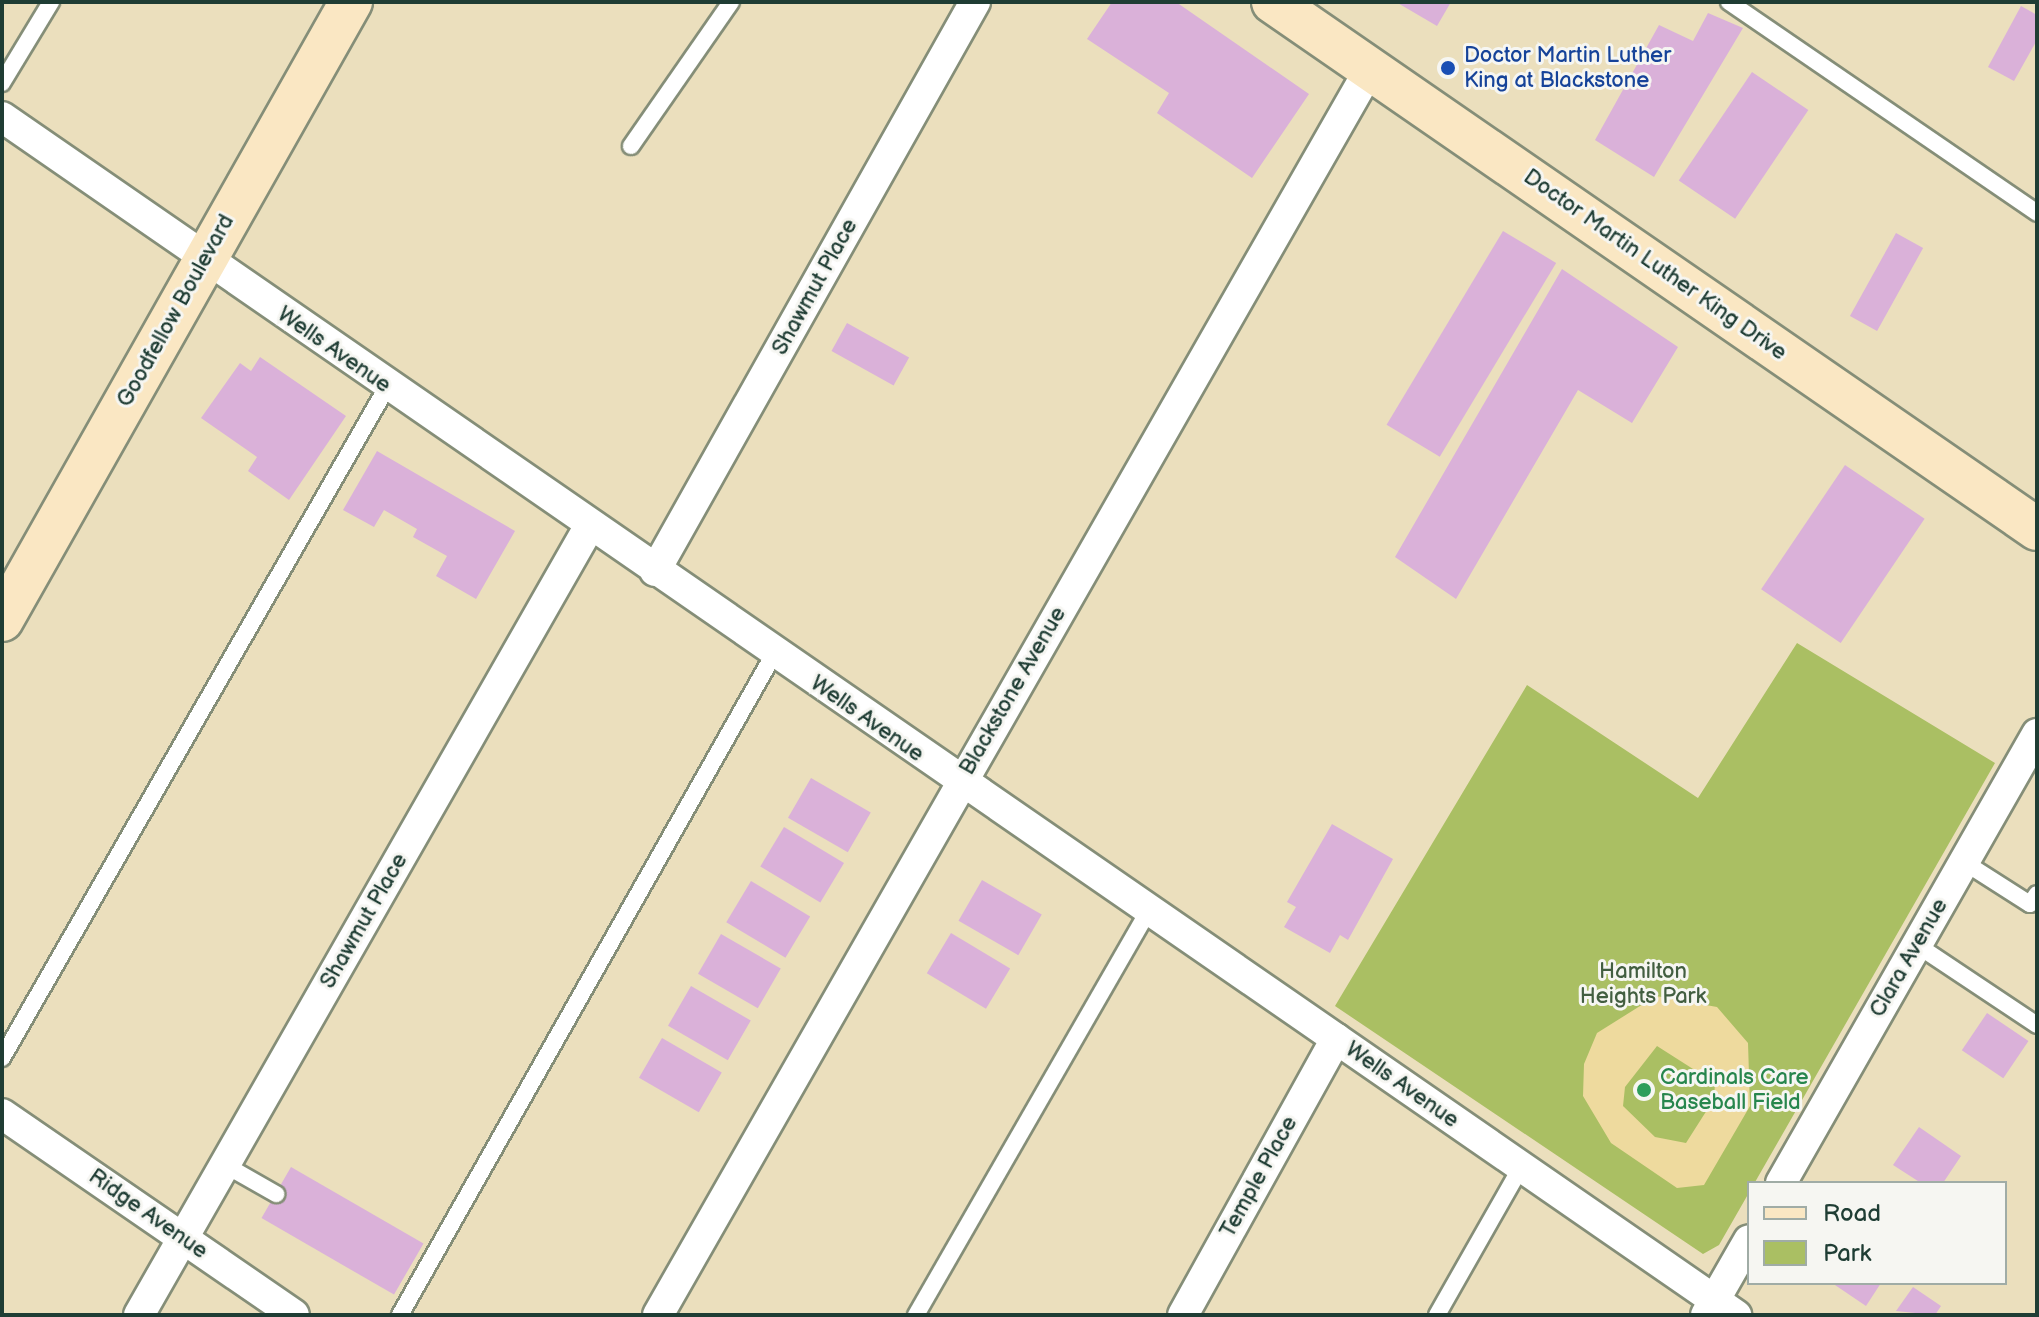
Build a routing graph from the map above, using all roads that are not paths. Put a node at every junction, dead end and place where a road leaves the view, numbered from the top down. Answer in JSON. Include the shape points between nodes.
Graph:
{"nodes":[{"id":1,"x":51,"y":2,"type":"edge"},
{"id":2,"x":351,"y":2,"type":"edge"},
{"id":3,"x":731,"y":2,"type":"edge"},
{"id":4,"x":975,"y":2,"type":"edge"},
{"id":5,"x":1273,"y":2,"type":"edge"},
{"id":6,"x":1729,"y":2,"type":"edge"},
{"id":7,"x":1370,"y":69,"type":"junction"},
{"id":8,"x":2,"y":83,"type":"edge"},
{"id":9,"x":2,"y":117,"type":"edge"},
{"id":10,"x":631,"y":146,"type":"dead end"},
{"id":11,"x":2037,"y":213,"type":"edge"},
{"id":12,"x":205,"y":261,"type":"junction"},
{"id":13,"x":387,"y":387,"type":"junction"},
{"id":14,"x":589,"y":527,"type":"junction"},
{"id":15,"x":2037,"y":529,"type":"edge"},
{"id":16,"x":655,"y":571,"type":"junction"},
{"id":17,"x":2,"y":620,"type":"edge"},
{"id":18,"x":774,"y":654,"type":"junction"},
{"id":19,"x":2037,"y":734,"type":"edge"},
{"id":20,"x":960,"y":784,"type":"junction"},
{"id":21,"x":1964,"y":862,"type":"junction"},
{"id":22,"x":2035,"y":904,"type":"edge"},
{"id":23,"x":1148,"y":912,"type":"junction"},
{"id":24,"x":1917,"y":945,"type":"junction"},
{"id":25,"x":2037,"y":1025,"type":"edge"},
{"id":26,"x":1336,"y":1039,"type":"junction"},
{"id":27,"x":2,"y":1058,"type":"edge"},
{"id":28,"x":2,"y":1114,"type":"edge"},
{"id":29,"x":225,"y":1165,"type":"junction"},
{"id":30,"x":1521,"y":1167,"type":"junction"},
{"id":31,"x":1782,"y":1181,"type":"edge"},
{"id":32,"x":276,"y":1194,"type":"dead end"},
{"id":33,"x":183,"y":1238,"type":"junction"},
{"id":34,"x":1747,"y":1245,"type":"edge"},
{"id":35,"x":1719,"y":1310,"type":"edge"},
{"id":36,"x":139,"y":1315,"type":"edge"},
{"id":37,"x":294,"y":1315,"type":"edge"},
{"id":38,"x":400,"y":1315,"type":"edge"},
{"id":39,"x":658,"y":1315,"type":"edge"},
{"id":40,"x":916,"y":1315,"type":"edge"},
{"id":41,"x":1183,"y":1315,"type":"edge"},
{"id":42,"x":1437,"y":1315,"type":"edge"}],
"edges":[{"from":1,"to":8,"type":"lane"},
{"from":2,"to":12,"type":"main road","name":"Goodfellow Boulevard"},
{"from":3,"to":10,"type":"lane"},
{"from":4,"to":16,"type":"street","name":"Shawmut Place"},
{"from":5,"to":7,"type":"main road","name":"Doctor Martin Luther King Drive"},
{"from":6,"to":11,"type":"lane"},
{"from":7,"to":15,"type":"main road","name":"Doctor Martin Luther King Drive"},
{"from":7,"to":20,"type":"street","name":"Blackstone Avenue"},
{"from":9,"to":12,"type":"street","name":"Wells Avenue"},
{"from":12,"to":13,"type":"street","name":"Wells Avenue"},
{"from":12,"to":17,"type":"main road","name":"Goodfellow Boulevard"},
{"from":13,"to":14,"type":"street","name":"Wells Avenue"},
{"from":13,"to":27,"type":"lane"},
{"from":14,"to":16,"type":"street","name":"Wells Avenue"},
{"from":14,"to":29,"type":"street","name":"Shawmut Place"},
{"from":16,"to":18,"type":"street","name":"Wells Avenue"},
{"from":18,"to":20,"type":"street","name":"Wells Avenue"},
{"from":18,"to":38,"type":"lane"},
{"from":19,"to":21,"type":"street","name":"Clara Avenue"},
{"from":20,"to":23,"type":"street","name":"Wells Avenue"},
{"from":20,"to":39,"type":"street","name":"Blackstone Avenue"},
{"from":21,"to":22,"type":"lane"},
{"from":21,"to":24,"type":"street","name":"Clara Avenue"},
{"from":23,"to":26,"type":"street","name":"Wells Avenue"},
{"from":23,"to":40,"type":"lane"},
{"from":24,"to":25,"type":"lane"},
{"from":24,"to":31,"type":"street","name":"Clara Avenue"},
{"from":26,"to":30,"type":"street","name":"Wells Avenue"},
{"from":26,"to":41,"type":"street","name":"Temple Place"},
{"from":28,"to":33,"type":"street","name":"Ridge Avenue"},
{"from":29,"to":32,"type":"lane"},
{"from":29,"to":33,"type":"street","name":"Shawmut Place"},
{"from":30,"to":35,"type":"street","name":"Wells Avenue"},
{"from":30,"to":42,"type":"lane"},
{"from":33,"to":36,"type":"street","name":"Shawmut Place"},
{"from":33,"to":37,"type":"street","name":"Ridge Avenue"},
{"from":34,"to":35,"type":"street"}]}
